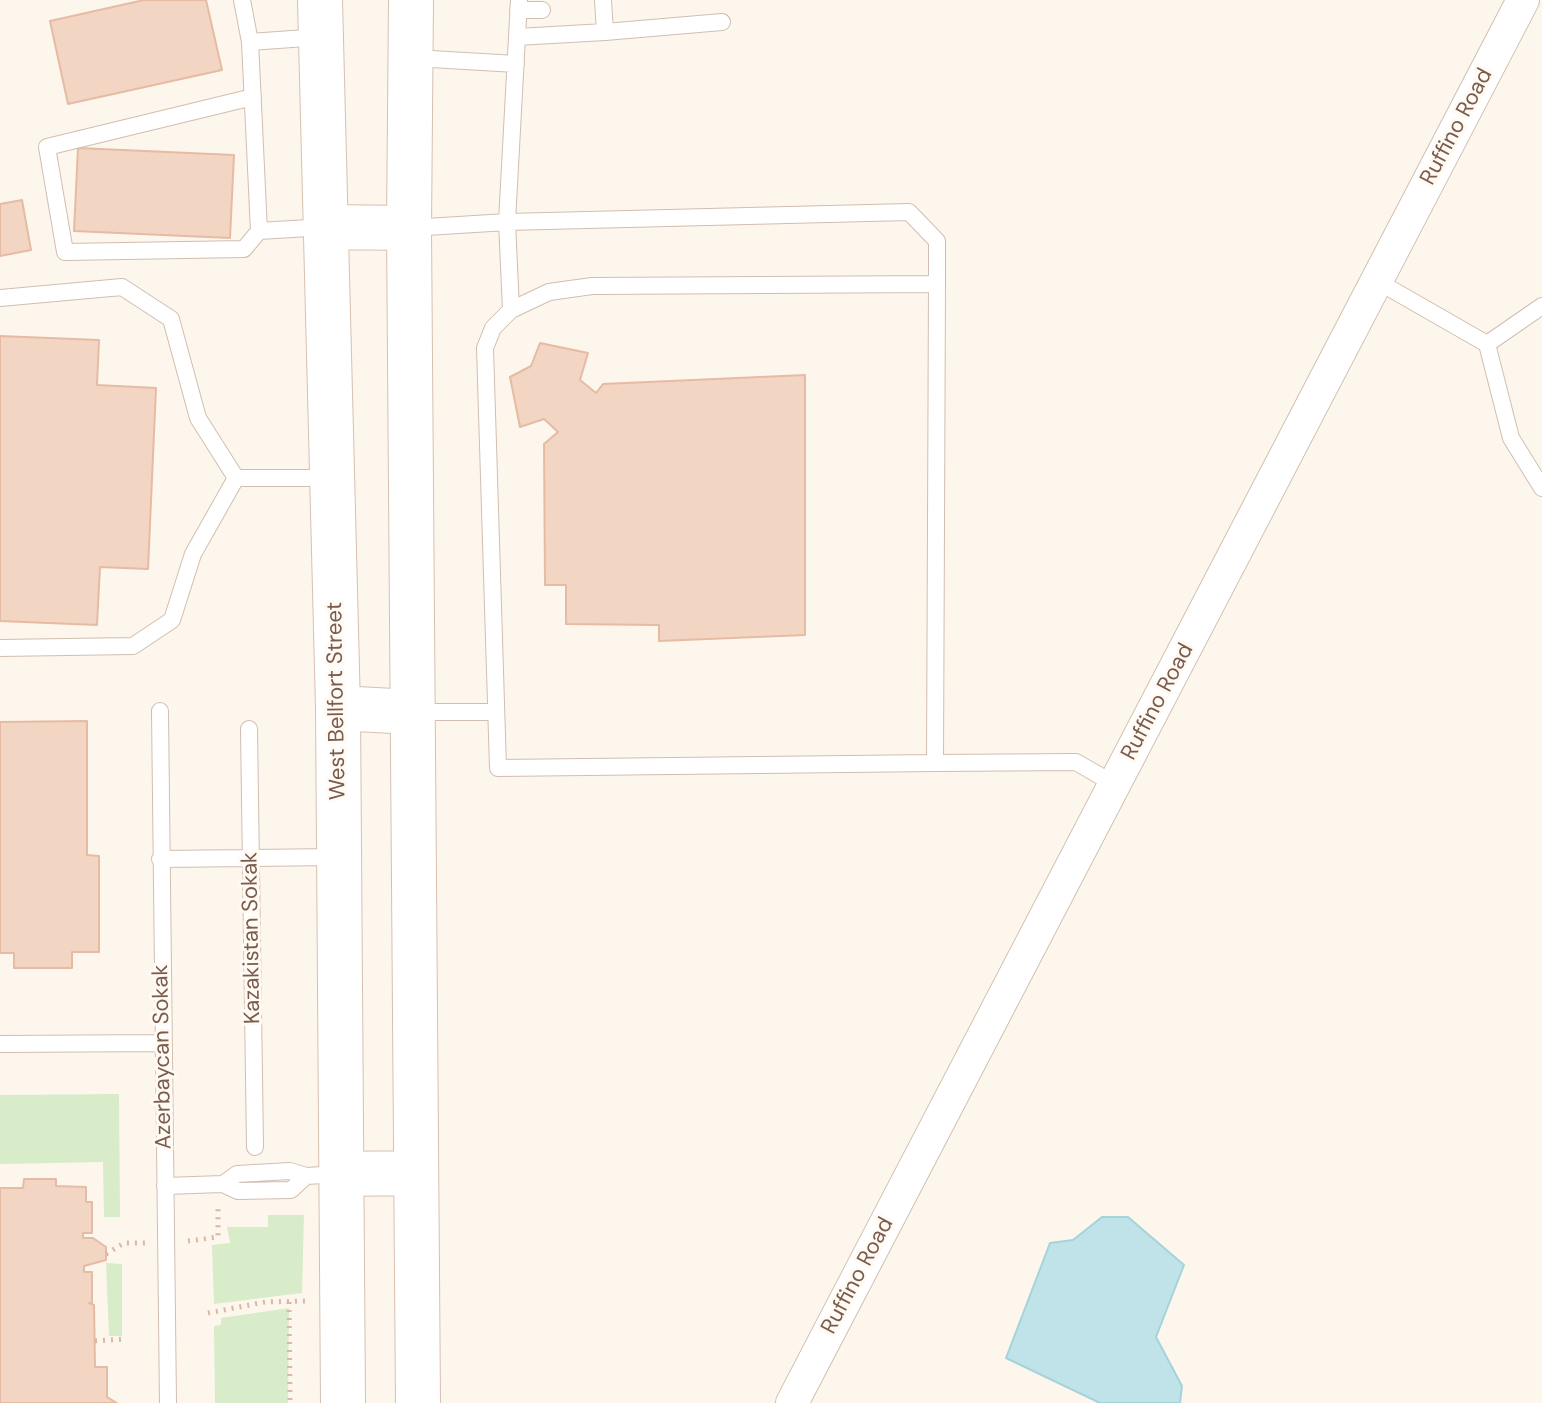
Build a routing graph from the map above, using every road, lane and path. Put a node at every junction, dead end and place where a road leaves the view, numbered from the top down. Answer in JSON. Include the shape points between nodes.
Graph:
{"nodes":[{"id":1,"x":242,"y":0,"type":"edge"},
{"id":2,"x":411,"y":0,"type":"edge"},
{"id":3,"x":1523,"y":0,"type":"edge"},
{"id":4,"x":518,"y":5,"type":"edge"},
{"id":5,"x":600,"y":6,"type":"edge"},
{"id":6,"x":542,"y":10,"type":"dead end"},
{"id":7,"x":321,"y":19,"type":"edge"},
{"id":8,"x":722,"y":22,"type":"dead end"},
{"id":9,"x":605,"y":32,"type":"junction"},
{"id":10,"x":517,"y":37,"type":"junction"},
{"id":11,"x":250,"y":42,"type":"junction"},
{"id":12,"x":410,"y":58,"type":"junction"},
{"id":13,"x":516,"y":64,"type":"junction"},
{"id":14,"x":253,"y":97,"type":"junction"},
{"id":15,"x":507,"y":222,"type":"junction"},
{"id":16,"x":328,"y":227,"type":"junction"},
{"id":17,"x":409,"y":228,"type":"junction"},
{"id":18,"x":259,"y":231,"type":"junction"},
{"id":19,"x":1377,"y":281,"type":"junction"},
{"id":20,"x":937,"y":284,"type":"junction"},
{"id":21,"x":0,"y":298,"type":"edge"},
{"id":22,"x":1542,"y":306,"type":"edge"},
{"id":23,"x":511,"y":310,"type":"junction"},
{"id":24,"x":1487,"y":344,"type":"junction"},
{"id":25,"x":236,"y":478,"type":"junction"},
{"id":26,"x":334,"y":478,"type":"junction"},
{"id":27,"x":1542,"y":488,"type":"edge"},
{"id":28,"x":0,"y":648,"type":"edge"},
{"id":29,"x":338,"y":708,"type":"junction"},
{"id":30,"x":160,"y":711,"type":"dead end"},
{"id":31,"x":412,"y":712,"type":"junction"},
{"id":32,"x":496,"y":712,"type":"junction"},
{"id":33,"x":249,"y":729,"type":"dead end"},
{"id":34,"x":935,"y":763,"type":"junction"},
{"id":35,"x":1114,"y":784,"type":"junction"},
{"id":36,"x":339,"y":857,"type":"junction"},
{"id":37,"x":251,"y":858,"type":"junction"},
{"id":38,"x":160,"y":859,"type":"junction"},
{"id":39,"x":163,"y":1043,"type":"junction"},
{"id":40,"x":0,"y":1044,"type":"edge"},
{"id":41,"x":255,"y":1147,"type":"dead end"},
{"id":42,"x":416,"y":1173,"type":"junction"},
{"id":43,"x":323,"y":1175,"type":"junction"},
{"id":44,"x":220,"y":1184,"type":"junction"},
{"id":45,"x":165,"y":1186,"type":"junction"},
{"id":46,"x":207,"y":1239,"type":"dead end"},
{"id":47,"x":166,"y":1243,"type":"junction"},
{"id":48,"x":106,"y":1254,"type":"dead end"},
{"id":49,"x":342,"y":1297,"type":"junction"},
{"id":50,"x":289,"y":1302,"type":"junction"},
{"id":51,"x":208,"y":1313,"type":"dead end"},
{"id":52,"x":125,"y":1339,"type":"dead end"},
{"id":53,"x":95,"y":1341,"type":"dead end"},
{"id":54,"x":168,"y":1403,"type":"edge"},
{"id":55,"x":290,"y":1403,"type":"edge"},
{"id":56,"x":343,"y":1403,"type":"edge"},
{"id":57,"x":418,"y":1403,"type":"edge"},
{"id":58,"x":792,"y":1403,"type":"edge"}],
"edges":[{"from":1,"to":11,"type":"lane"},
{"from":2,"to":12,"type":"main road"},
{"from":3,"to":19,"type":"street","name":"Ruffino Road"},
{"from":4,"to":6,"type":"lane"},
{"from":4,"to":10,"type":"lane"},
{"from":5,"to":9,"type":"lane"},
{"from":7,"to":11,"type":"lane"},
{"from":7,"to":16,"type":"main road","name":"West Bellfort Street"},
{"from":8,"to":9,"type":"lane"},
{"from":9,"to":10,"type":"lane"},
{"from":10,"to":13,"type":"lane"},
{"from":11,"to":14,"type":"lane"},
{"from":12,"to":13,"type":"lane"},
{"from":12,"to":17,"type":"main road"},
{"from":13,"to":15,"type":"lane"},
{"from":14,"to":18,"type":"lane"},
{"from":14,"to":18,"type":"lane","via":[[47,147],[65,252],[244,249]]},
{"from":15,"to":17,"type":"lane"},
{"from":15,"to":20,"type":"lane","via":[[909,212],[937,241]]},
{"from":15,"to":23,"type":"lane"},
{"from":16,"to":17,"type":"main road"},
{"from":16,"to":18,"type":"lane"},
{"from":16,"to":26,"type":"main road","name":"West Bellfort Street"},
{"from":17,"to":31,"type":"main road"},
{"from":19,"to":24,"type":"lane"},
{"from":19,"to":35,"type":"street","name":"Ruffino Road"},
{"from":20,"to":23,"type":"lane","via":[[592,286],[549,292]]},
{"from":20,"to":34,"type":"lane"},
{"from":21,"to":25,"type":"lane","via":[[122,287],[171,319],[198,418]]},
{"from":22,"to":24,"type":"lane"},
{"from":23,"to":32,"type":"lane","via":[[493,328],[485,348]]},
{"from":24,"to":27,"type":"lane","via":[[1511,438]]},
{"from":25,"to":26,"type":"lane"},
{"from":25,"to":28,"type":"lane","via":[[193,554],[172,620],[133,646]]},
{"from":26,"to":29,"type":"main road","name":"West Bellfort Street"},
{"from":29,"to":31,"type":"main road"},
{"from":29,"to":36,"type":"main road","name":"West Bellfort Street"},
{"from":30,"to":38,"type":"lane","name":"Azerbaycan Sokak"},
{"from":31,"to":32,"type":"lane"},
{"from":31,"to":42,"type":"main road"},
{"from":32,"to":34,"type":"lane","via":[[498,768]]},
{"from":33,"to":37,"type":"lane","name":"Kazakistan Sokak"},
{"from":34,"to":35,"type":"lane","via":[[1076,762]]},
{"from":35,"to":58,"type":"street","name":"Ruffino Road"},
{"from":36,"to":37,"type":"lane"},
{"from":36,"to":43,"type":"main road","name":"West Bellfort Street"},
{"from":37,"to":38,"type":"lane"},
{"from":37,"to":41,"type":"lane","name":"Kazakistan Sokak"},
{"from":38,"to":39,"type":"lane","name":"Azerbaycan Sokak"},
{"from":39,"to":40,"type":"lane"},
{"from":39,"to":45,"type":"lane","name":"Azerbaycan Sokak"},
{"from":42,"to":43,"type":"main road"},
{"from":42,"to":57,"type":"main road"},
{"from":43,"to":44,"type":"lane","via":[[237,1174]]},
{"from":43,"to":49,"type":"main road","name":"West Bellfort Street"},
{"from":44,"to":45,"type":"lane"},
{"from":44,"to":46,"type":"path","via":[[218,1237]]},
{"from":45,"to":47,"type":"lane","name":"Azerbaycan Sokak"},
{"from":47,"to":48,"type":"path","via":[[124,1243]]},
{"from":47,"to":54,"type":"lane","name":"Azerbaycan Sokak"},
{"from":49,"to":50,"type":"path"},
{"from":49,"to":56,"type":"main road","name":"West Bellfort Street"},
{"from":50,"to":51,"type":"path"},
{"from":50,"to":55,"type":"path"},
{"from":52,"to":53,"type":"path"}]}
